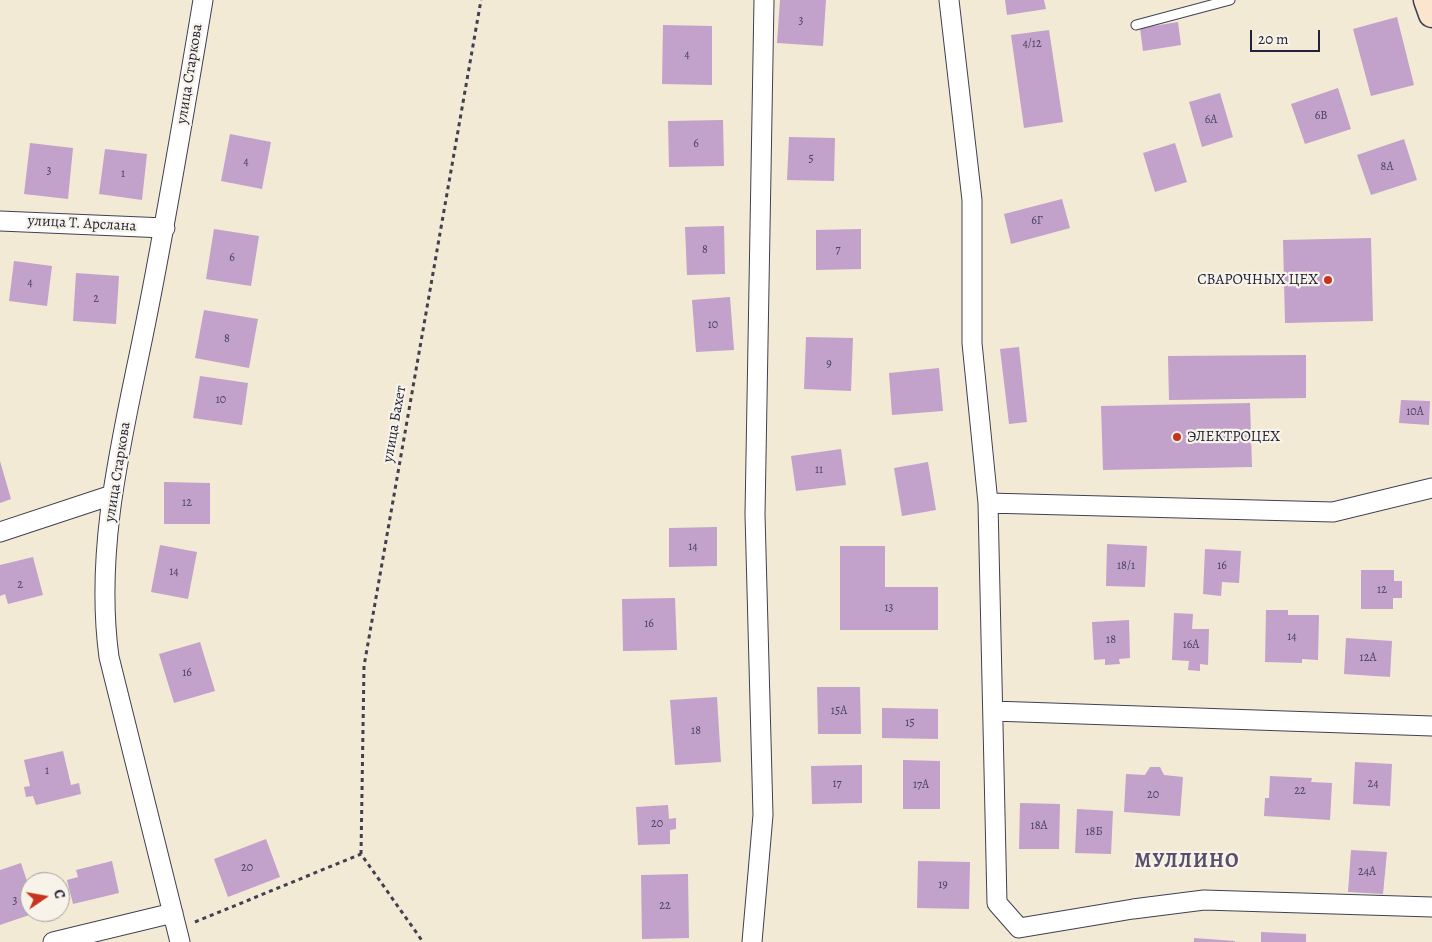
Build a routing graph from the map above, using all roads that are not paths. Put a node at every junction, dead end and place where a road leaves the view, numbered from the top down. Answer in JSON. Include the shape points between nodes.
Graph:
{"nodes":[{"id":1,"x":203,"y":0,"type":"edge"},
{"id":2,"x":764,"y":0,"type":"edge"},
{"id":3,"x":949,"y":0,"type":"edge"},
{"id":4,"x":1230,"y":0,"type":"edge"},
{"id":5,"x":1427,"y":0,"type":"edge"},
{"id":6,"x":1432,"y":14,"type":"edge"},
{"id":7,"x":1136,"y":25,"type":"dead end"},
{"id":8,"x":0,"y":220,"type":"edge"},
{"id":9,"x":165,"y":228,"type":"junction"},
{"id":10,"x":1432,"y":488,"type":"edge"},
{"id":11,"x":112,"y":495,"type":"junction"},
{"id":12,"x":988,"y":503,"type":"junction"},
{"id":13,"x":0,"y":532,"type":"edge"},
{"id":14,"x":993,"y":711,"type":"junction"},
{"id":15,"x":1432,"y":726,"type":"edge"},
{"id":16,"x":1432,"y":906,"type":"edge"},
{"id":17,"x":177,"y":928,"type":"edge"},
{"id":18,"x":53,"y":942,"type":"edge"},
{"id":19,"x":752,"y":942,"type":"edge"}],
"edges":[{"from":1,"to":9,"type":"street","name":"улица Старкова"},
{"from":2,"to":19,"type":"street","via":[[755,514],[763,815]]},
{"from":3,"to":12,"type":"street","via":[[972,200],[972,342]]},
{"from":4,"to":7,"type":"lane"},
{"from":5,"to":6,"type":"street"},
{"from":8,"to":9,"type":"street","name":"улица Т. Арслана"},
{"from":9,"to":11,"type":"street","name":"улица Старкова"},
{"from":10,"to":12,"type":"street","via":[[1333,512]]},
{"from":11,"to":13,"type":"street"},
{"from":11,"to":17,"type":"street","name":"улица Старкова","via":[[104,581],[104,622],[109,657]]},
{"from":12,"to":14,"type":"street"},
{"from":14,"to":15,"type":"street"},
{"from":14,"to":16,"type":"street","via":[[997,902],[1019,928],[1132,908],[1204,900]]},
{"from":17,"to":18,"type":"street"}]}
